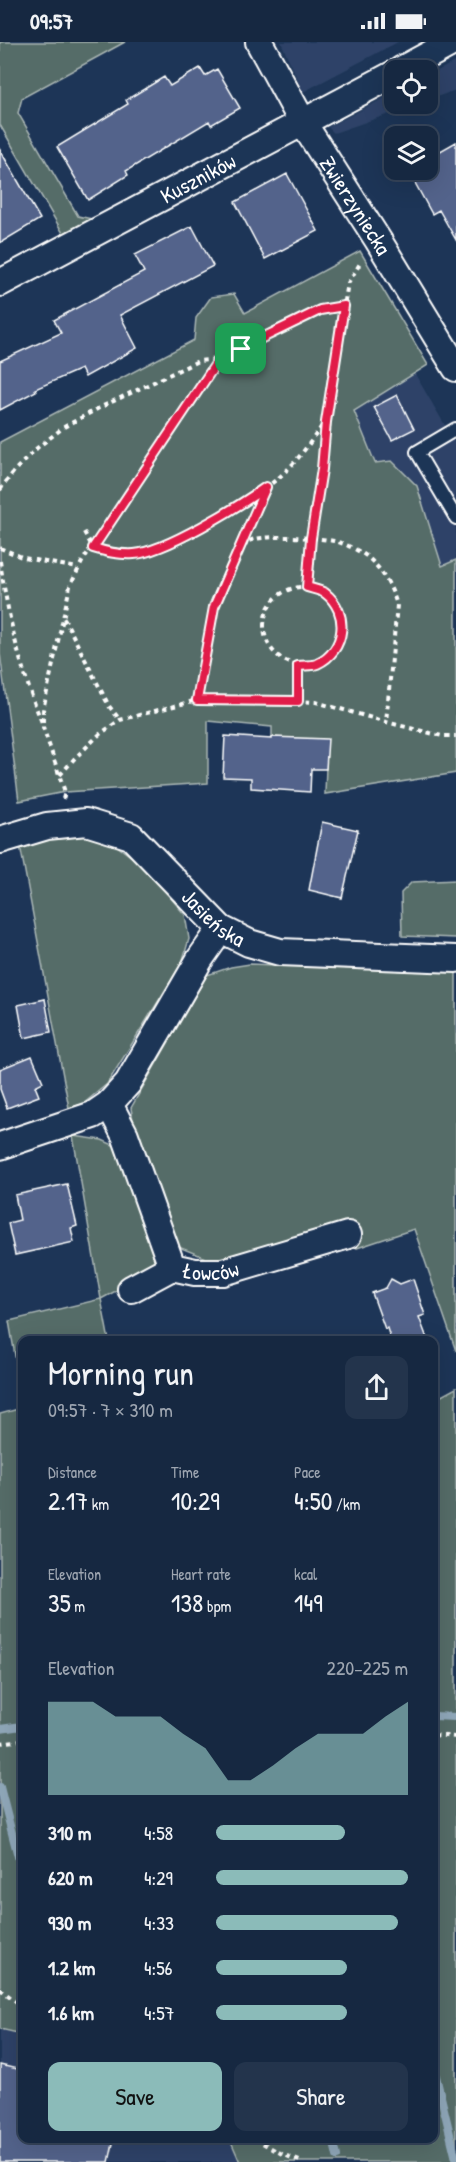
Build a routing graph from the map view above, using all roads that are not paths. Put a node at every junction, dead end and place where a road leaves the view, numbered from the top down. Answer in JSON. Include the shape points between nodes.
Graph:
{"nodes":[{"id":1,"x":259,"y":42,"type":"edge"},
{"id":2,"x":453,"y":42,"type":"edge"},
{"id":3,"x":420,"y":60,"type":"edge"},
{"id":4,"x":384,"y":79,"type":"edge"},
{"id":5,"x":303,"y":123,"type":"junction"},
{"id":6,"x":0,"y":283,"type":"edge"},
{"id":7,"x":456,"y":368,"type":"edge"},
{"id":8,"x":456,"y":429,"type":"edge"},
{"id":9,"x":456,"y":518,"type":"edge"},
{"id":10,"x":0,"y":840,"type":"edge"},
{"id":11,"x":221,"y":929,"type":"junction"},
{"id":12,"x":456,"y":959,"type":"edge"},
{"id":13,"x":109,"y":1104,"type":"junction"},
{"id":14,"x":0,"y":1146,"type":"edge"},
{"id":15,"x":348,"y":1235,"type":"dead end"},
{"id":16,"x":172,"y":1267,"type":"junction"},
{"id":17,"x":131,"y":1289,"type":"dead end"}],
"edges":[{"from":1,"to":5,"type":"street","name":"Zwierzyniecka"},
{"from":2,"to":3,"type":"street"},
{"from":4,"to":5,"type":"street","name":"Kuszników"},
{"from":5,"to":6,"type":"street","name":"Kuszników"},
{"from":5,"to":7,"type":"street","name":"Zwierzyniecka"},
{"from":8,"to":9,"type":"lane","via":[[417,452]]},
{"from":10,"to":11,"type":"street","name":"Jasieńska","via":[[47,826],[86,822],[131,836]]},
{"from":11,"to":12,"type":"street","name":"Jasieńska","via":[[249,944],[280,952]]},
{"from":11,"to":13,"type":"street","via":[[128,1083]]},
{"from":13,"to":14,"type":"street","via":[[93,1115]]},
{"from":13,"to":16,"type":"street","name":"Łowców","via":[[125,1135]]},
{"from":15,"to":16,"type":"street","name":"Łowców","via":[[223,1272]]},
{"from":16,"to":17,"type":"street"}]}
